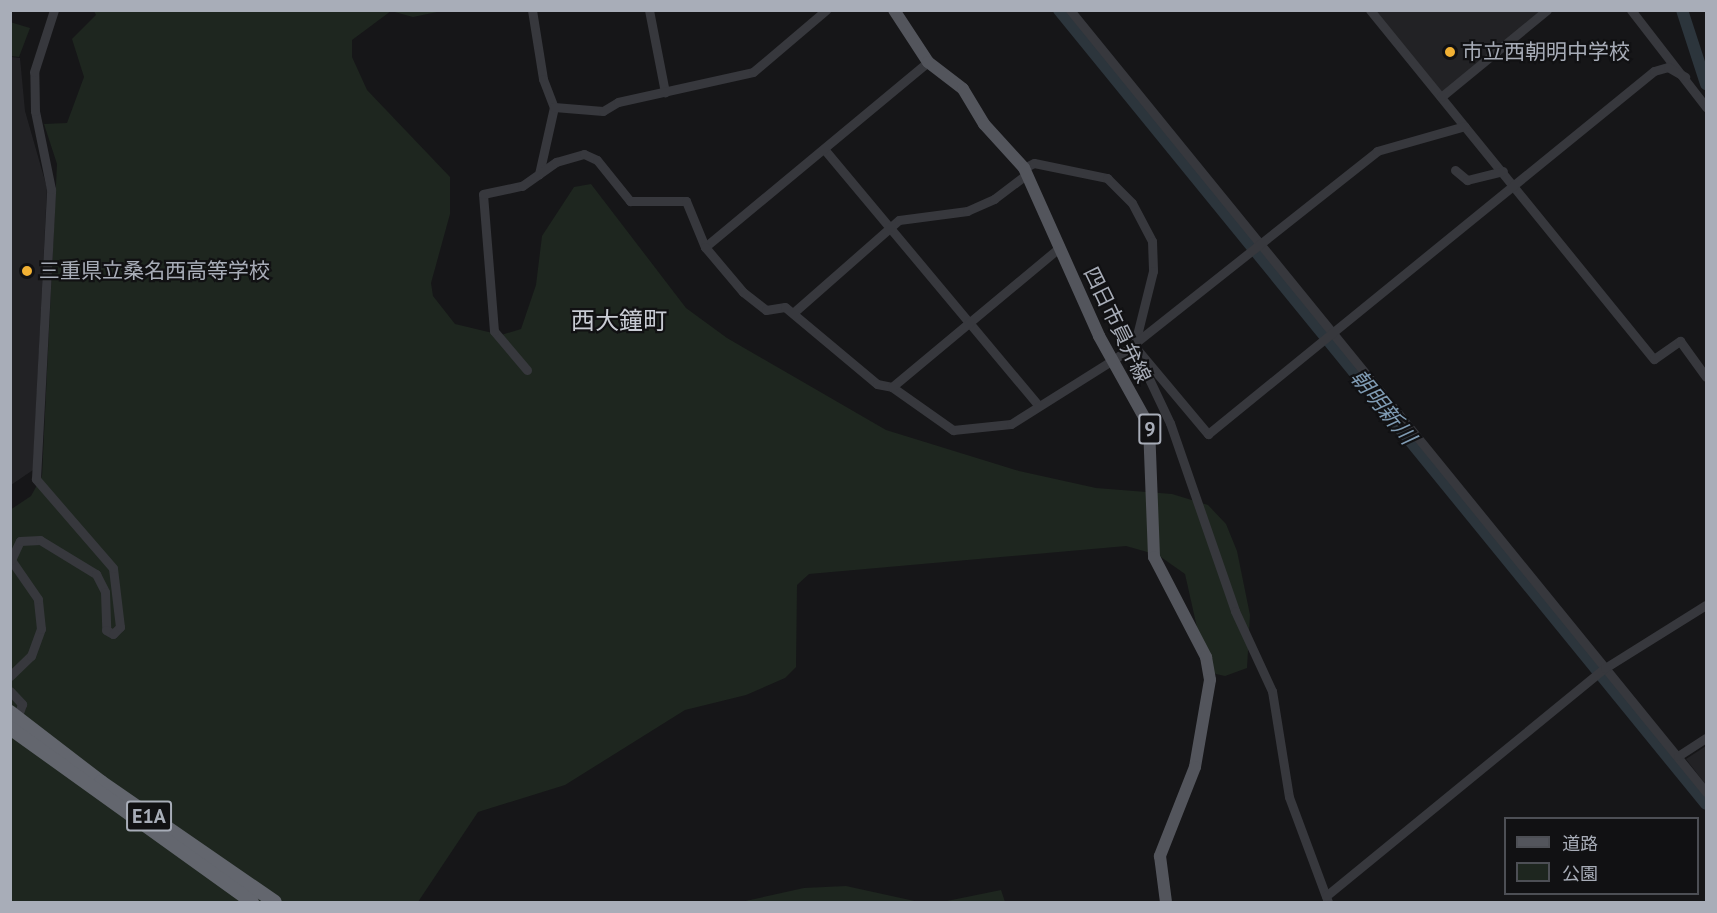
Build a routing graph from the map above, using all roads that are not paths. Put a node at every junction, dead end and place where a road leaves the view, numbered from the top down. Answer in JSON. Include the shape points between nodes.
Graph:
{"nodes":[{"id":1,"x":54,"y":10,"type":"edge"},
{"id":2,"x":531,"y":10,"type":"edge"},
{"id":3,"x":649,"y":10,"type":"edge"},
{"id":4,"x":826,"y":10,"type":"edge"},
{"id":5,"x":894,"y":10,"type":"edge"},
{"id":6,"x":1070,"y":10,"type":"edge"},
{"id":7,"x":1370,"y":10,"type":"edge"},
{"id":8,"x":1547,"y":10,"type":"edge"},
{"id":9,"x":1631,"y":10,"type":"edge"},
{"id":10,"x":928,"y":62,"type":"junction"},
{"id":11,"x":1685,"y":77,"type":"junction"},
{"id":12,"x":665,"y":92,"type":"junction"},
{"id":13,"x":1441,"y":97,"type":"junction"},
{"id":14,"x":554,"y":107,"type":"junction"},
{"id":15,"x":1707,"y":107,"type":"edge"},
{"id":16,"x":1465,"y":126,"type":"junction"},
{"id":17,"x":824,"y":148,"type":"junction"},
{"id":18,"x":1455,"y":170,"type":"dead end"},
{"id":19,"x":1025,"y":171,"type":"junction"},
{"id":20,"x":1503,"y":171,"type":"junction"},
{"id":21,"x":542,"y":172,"type":"junction"},
{"id":22,"x":1514,"y":185,"type":"junction"},
{"id":23,"x":890,"y":227,"type":"junction"},
{"id":24,"x":705,"y":247,"type":"junction"},
{"id":25,"x":1059,"y":248,"type":"junction"},
{"id":26,"x":1256,"y":248,"type":"junction"},
{"id":27,"x":793,"y":313,"type":"junction"},
{"id":28,"x":966,"y":321,"type":"junction"},
{"id":29,"x":1328,"y":335,"type":"junction"},
{"id":30,"x":1099,"y":336,"type":"junction"},
{"id":31,"x":1134,"y":347,"type":"junction"},
{"id":32,"x":1110,"y":362,"type":"junction"},
{"id":33,"x":527,"y":370,"type":"dead end"},
{"id":34,"x":1707,"y":377,"type":"edge"},
{"id":35,"x":892,"y":387,"type":"junction"},
{"id":36,"x":1037,"y":404,"type":"junction"},
{"id":37,"x":1707,"y":605,"type":"edge"},
{"id":38,"x":1601,"y":672,"type":"junction"},
{"id":39,"x":10,"y":676,"type":"edge"},
{"id":40,"x":10,"y":691,"type":"edge"},
{"id":41,"x":10,"y":712,"type":"edge"},
{"id":42,"x":16,"y":729,"type":"edge"},
{"id":43,"x":1707,"y":738,"type":"edge"},
{"id":44,"x":1678,"y":756,"type":"junction"},
{"id":45,"x":1707,"y":792,"type":"edge"},
{"id":46,"x":1327,"y":899,"type":"edge"},
{"id":47,"x":252,"y":903,"type":"edge"},
{"id":48,"x":275,"y":903,"type":"edge"},
{"id":49,"x":1166,"y":903,"type":"edge"}],
"edges":[{"from":1,"to":39,"type":"street","via":[[34,72],[35,111],[51,189],[36,479],[113,568],[120,627],[113,634],[106,630],[105,592],[96,574],[40,540],[20,541],[11,560],[38,599],[41,629],[31,656]]},
{"from":2,"to":14,"type":"street","via":[[543,79]]},
{"from":3,"to":12,"type":"street"},
{"from":4,"to":12,"type":"street","via":[[766,65]]},
{"from":5,"to":10,"type":"main road","name":"四日市員弁線","number":"9"},
{"from":6,"to":26,"type":"street"},
{"from":7,"to":13,"type":"street"},
{"from":8,"to":13,"type":"street"},
{"from":9,"to":11,"type":"street"},
{"from":10,"to":17,"type":"street"},
{"from":10,"to":19,"type":"main road","name":"四日市員弁線","number":"9","via":[[963,89],[984,124]]},
{"from":11,"to":15,"type":"street"},
{"from":11,"to":22,"type":"street","via":[[1668,67],[1654,70]]},
{"from":12,"to":14,"type":"street","via":[[603,111]]},
{"from":13,"to":16,"type":"street"},
{"from":14,"to":21,"type":"street"},
{"from":16,"to":20,"type":"street"},
{"from":16,"to":26,"type":"street","via":[[1377,151]]},
{"from":17,"to":23,"type":"street"},
{"from":17,"to":24,"type":"street"},
{"from":18,"to":20,"type":"street","via":[[1467,180]]},
{"from":19,"to":23,"type":"street","via":[[994,200],[967,211],[920,213]]},
{"from":19,"to":25,"type":"main road","name":"四日市員弁線","number":"9"},
{"from":19,"to":31,"type":"street","via":[[1034,163],[1107,178],[1132,203],[1152,241],[1153,271]]},
{"from":20,"to":22,"type":"street"},
{"from":21,"to":24,"type":"street","via":[[584,154],[597,160],[630,201],[686,201]]},
{"from":21,"to":33,"type":"street","via":[[522,186],[483,194],[494,331]]},
{"from":22,"to":29,"type":"street"},
{"from":22,"to":34,"type":"street","via":[[1654,359],[1680,341]]},
{"from":23,"to":27,"type":"street","via":[[865,255]]},
{"from":23,"to":28,"type":"street"},
{"from":24,"to":27,"type":"street","via":[[732,282],[766,310],[785,307]]},
{"from":25,"to":28,"type":"street"},
{"from":25,"to":30,"type":"main road","name":"四日市員弁線","number":"9"},
{"from":26,"to":29,"type":"street"},
{"from":26,"to":31,"type":"street"},
{"from":27,"to":35,"type":"street","via":[[853,367],[877,384]]},
{"from":28,"to":35,"type":"street"},
{"from":28,"to":36,"type":"street"},
{"from":29,"to":31,"type":"street","via":[[1208,434]]},
{"from":29,"to":38,"type":"street"},
{"from":30,"to":32,"type":"street"},
{"from":30,"to":49,"type":"main road","name":"四日市員弁線","number":"9","via":[[1149,426],[1154,557],[1206,657],[1210,680],[1196,767],[1160,856]]},
{"from":31,"to":32,"type":"street"},
{"from":31,"to":46,"type":"street","via":[[1170,423],[1235,611],[1272,691],[1288,797]]},
{"from":32,"to":36,"type":"street"},
{"from":35,"to":36,"type":"street","via":[[939,424],[964,432],[1011,424]]},
{"from":37,"to":38,"type":"street"},
{"from":38,"to":44,"type":"street"},
{"from":38,"to":46,"type":"street"},
{"from":40,"to":42,"type":"street","via":[[22,704]]},
{"from":41,"to":42,"type":"highway","number":"E1A"},
{"from":42,"to":47,"type":"highway","number":"E1A"},
{"from":42,"to":48,"type":"highway","number":"E1A"},
{"from":43,"to":44,"type":"street"},
{"from":44,"to":45,"type":"street"}]}
